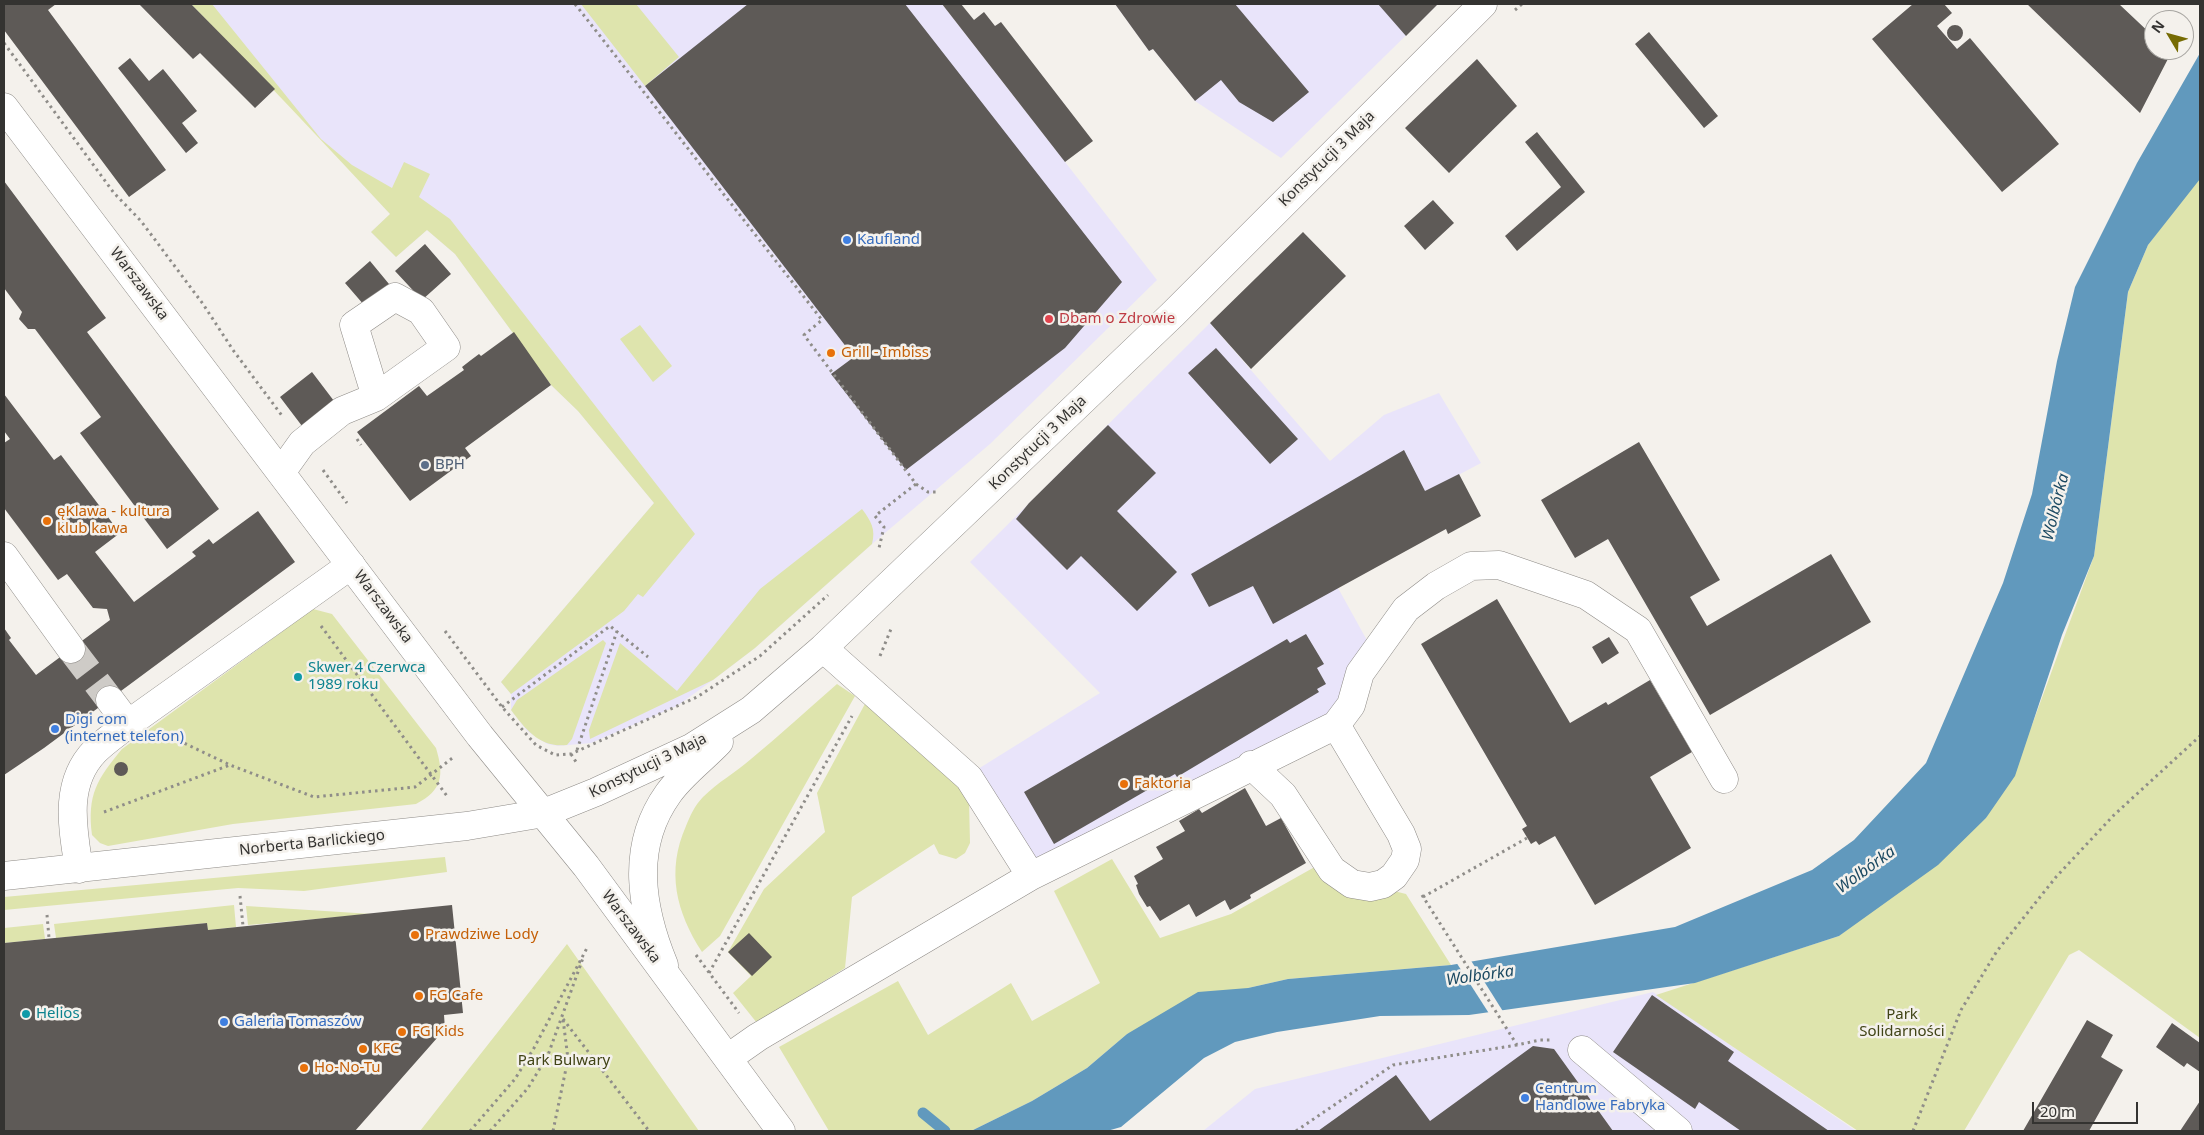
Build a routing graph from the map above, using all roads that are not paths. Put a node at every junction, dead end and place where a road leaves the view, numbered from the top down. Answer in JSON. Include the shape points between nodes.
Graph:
{"nodes":[{"id":1,"x":1483,"y":4,"type":"edge"},
{"id":2,"x":4,"y":107,"type":"edge"},
{"id":3,"x":376,"y":397,"type":"dead end"},
{"id":4,"x":282,"y":472,"type":"junction"},
{"id":5,"x":4,"y":556,"type":"edge"},
{"id":6,"x":352,"y":565,"type":"junction"},
{"id":7,"x":823,"y":648,"type":"junction"},
{"id":8,"x":71,"y":649,"type":"tunnel mouth"},
{"id":9,"x":110,"y":700,"type":"tunnel mouth"},
{"id":10,"x":752,"y":710,"type":"junction"},
{"id":11,"x":128,"y":724,"type":"junction"},
{"id":12,"x":1336,"y":724,"type":"junction"},
{"id":13,"x":1251,"y":765,"type":"junction"},
{"id":14,"x":1724,"y":779,"type":"dead end"},
{"id":15,"x":544,"y":813,"type":"junction"},
{"id":16,"x":79,"y":869,"type":"junction"},
{"id":17,"x":4,"y":876,"type":"edge"},
{"id":18,"x":1031,"y":876,"type":"junction"},
{"id":19,"x":671,"y":980,"type":"junction"},
{"id":20,"x":1582,"y":1050,"type":"road end"},
{"id":21,"x":728,"y":1058,"type":"junction"},
{"id":22,"x":781,"y":1131,"type":"edge"},
{"id":23,"x":1678,"y":1131,"type":"edge"}],
"edges":[{"from":1,"to":7,"type":"street","name":"Konstytucji 3 Maja","via":[[1173,314]]},
{"from":2,"to":4,"type":"street","name":"Warszawska"},
{"from":3,"to":4,"type":"street","via":[[342,411],[302,443]]},
{"from":4,"to":6,"type":"street","name":"Warszawska"},
{"from":5,"to":8,"type":"street"},
{"from":6,"to":11,"type":"street"},
{"from":6,"to":15,"type":"street","name":"Warszawska","via":[[480,736]]},
{"from":7,"to":10,"type":"street","name":"Konstytucji 3 Maja"},
{"from":7,"to":18,"type":"street","via":[[970,778]]},
{"from":9,"to":11,"type":"street"},
{"from":10,"to":15,"type":"street","name":"Konstytucji 3 Maja","via":[[691,748]]},
{"from":10,"to":19,"type":"street","via":[[668,793],[647,842],[644,898],[651,933]]},
{"from":11,"to":16,"type":"street","via":[[94,752],[77,777],[72,823]]},
{"from":12,"to":13,"type":"street"},
{"from":12,"to":13,"type":"street","via":[[1402,834],[1407,849],[1405,860],[1394,876],[1383,884],[1352,884],[1332,870],[1283,795]]},
{"from":12,"to":14,"type":"street","via":[[1351,705],[1360,672],[1406,610],[1436,586],[1471,566],[1499,565],[1586,595],[1638,630]]},
{"from":13,"to":18,"type":"street"},
{"from":15,"to":16,"type":"street","name":"Norberta Barlickiego","via":[[467,826]]},
{"from":15,"to":19,"type":"street","name":"Warszawska"},
{"from":16,"to":17,"type":"street","name":"Norberta Barlickiego"},
{"from":18,"to":21,"type":"street","via":[[758,1037]]},
{"from":19,"to":21,"type":"street","name":"Warszawska"},
{"from":20,"to":23,"type":"street"},
{"from":21,"to":22,"type":"street","name":"Warszawska"}]}
